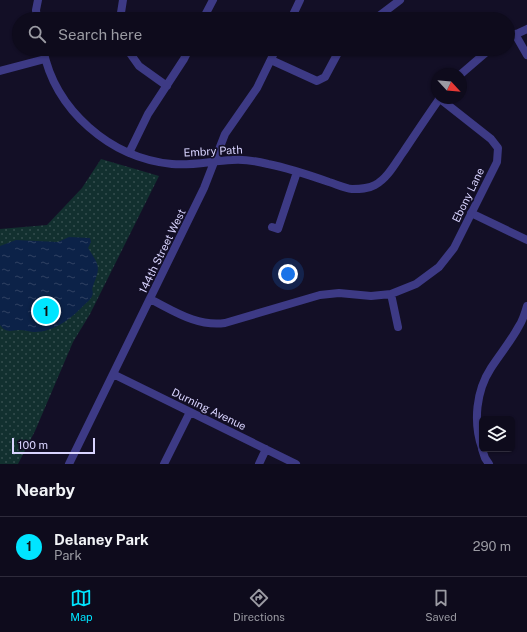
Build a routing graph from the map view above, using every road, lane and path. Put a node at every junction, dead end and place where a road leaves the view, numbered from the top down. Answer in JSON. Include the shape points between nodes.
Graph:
{"nodes":[{"id":1,"x":38,"y":0,"type":"edge"},
{"id":2,"x":123,"y":0,"type":"edge"},
{"id":3,"x":213,"y":0,"type":"edge"},
{"id":4,"x":300,"y":0,"type":"edge"},
{"id":5,"x":400,"y":0,"type":"edge"},
{"id":6,"x":36,"y":12,"type":"edge"},
{"id":7,"x":121,"y":12,"type":"edge"},
{"id":8,"x":207,"y":12,"type":"edge"},
{"id":9,"x":294,"y":12,"type":"edge"},
{"id":10,"x":384,"y":12,"type":"edge"},
{"id":11,"x":527,"y":29,"type":"edge"},
{"id":12,"x":515,"y":34,"type":"edge"},
{"id":13,"x":515,"y":41,"type":"edge"},
{"id":14,"x":527,"y":55,"type":"edge"},
{"id":15,"x":44,"y":56,"type":"edge"},
{"id":16,"x":133,"y":56,"type":"edge"},
{"id":17,"x":185,"y":56,"type":"edge"},
{"id":18,"x":273,"y":56,"type":"edge"},
{"id":19,"x":336,"y":56,"type":"edge"},
{"id":20,"x":482,"y":56,"type":"edge"},
{"id":21,"x":45,"y":59,"type":"junction"},
{"id":22,"x":271,"y":60,"type":"junction"},
{"id":23,"x":467,"y":69,"type":"edge"},
{"id":24,"x":0,"y":71,"type":"edge"},
{"id":25,"x":167,"y":86,"type":"junction"},
{"id":26,"x":436,"y":104,"type":"edge"},
{"id":27,"x":448,"y":104,"type":"edge"},
{"id":28,"x":129,"y":153,"type":"junction"},
{"id":29,"x":214,"y":162,"type":"junction"},
{"id":30,"x":297,"y":172,"type":"junction"},
{"id":31,"x":471,"y":213,"type":"junction"},
{"id":32,"x":272,"y":227,"type":"dead end"},
{"id":33,"x":527,"y":240,"type":"edge"},
{"id":34,"x":391,"y":294,"type":"junction"},
{"id":35,"x":150,"y":299,"type":"junction"},
{"id":36,"x":527,"y":306,"type":"edge"},
{"id":37,"x":398,"y":327,"type":"dead end"},
{"id":38,"x":524,"y":327,"type":"edge"},
{"id":39,"x":113,"y":374,"type":"junction"},
{"id":40,"x":190,"y":412,"type":"junction"},
{"id":41,"x":479,"y":440,"type":"edge"},
{"id":42,"x":266,"y":449,"type":"junction"},
{"id":43,"x":483,"y":452,"type":"edge"},
{"id":44,"x":69,"y":464,"type":"edge"},
{"id":45,"x":164,"y":464,"type":"edge"},
{"id":46,"x":259,"y":464,"type":"edge"},
{"id":47,"x":296,"y":464,"type":"edge"},
{"id":48,"x":489,"y":464,"type":"edge"}],
"edges":[{"from":1,"to":6,"type":"street"},
{"from":2,"to":7,"type":"street"},
{"from":3,"to":8,"type":"street"},
{"from":4,"to":9,"type":"street"},
{"from":5,"to":10,"type":"street"},
{"from":11,"to":12,"type":"street"},
{"from":13,"to":14,"type":"street"},
{"from":15,"to":21,"type":"street","name":"Embry Path"},
{"from":16,"to":25,"type":"street","via":[[139,66]]},
{"from":17,"to":25,"type":"street"},
{"from":18,"to":22,"type":"street","name":"144th Street West"},
{"from":19,"to":22,"type":"street","via":[[325,77],[317,81]]},
{"from":20,"to":23,"type":"street"},
{"from":21,"to":24,"type":"street"},
{"from":21,"to":28,"type":"street","name":"Embry Path","via":[[57,89],[76,116],[101,138]]},
{"from":22,"to":29,"type":"street","name":"144th Street West","via":[[257,88],[225,134]]},
{"from":25,"to":28,"type":"street","via":[[148,114]]},
{"from":26,"to":30,"type":"street","name":"Embry Path","via":[[388,174],[376,185],[350,189]]},
{"from":27,"to":31,"type":"street","name":"Ebony Lane","via":[[492,139],[498,148],[497,162]]},
{"from":28,"to":29,"type":"street","name":"Embry Path","via":[[151,161],[171,164]]},
{"from":29,"to":30,"type":"street","name":"Embry Path","via":[[255,161]]},
{"from":29,"to":35,"type":"street","name":"144th Street West"},
{"from":30,"to":32,"type":"street","via":[[278,229]]},
{"from":31,"to":33,"type":"street"},
{"from":31,"to":34,"type":"street","name":"Ebony Lane","via":[[454,248],[439,267],[416,284]]},
{"from":34,"to":35,"type":"street","name":"Ebony Lane","via":[[320,295],[214,324],[194,321]]},
{"from":34,"to":37,"type":"street"},
{"from":35,"to":39,"type":"street","name":"144th Street West"},
{"from":36,"to":38,"type":"street"},
{"from":38,"to":41,"type":"street","via":[[490,369],[482,385],[477,411]]},
{"from":39,"to":40,"type":"street","name":"Durning Avenue"},
{"from":39,"to":44,"type":"street","name":"144th Street West"},
{"from":40,"to":42,"type":"street","name":"Durning Avenue"},
{"from":40,"to":45,"type":"street"},
{"from":42,"to":46,"type":"street"},
{"from":42,"to":47,"type":"street","name":"Durning Avenue"},
{"from":43,"to":48,"type":"street"}]}
